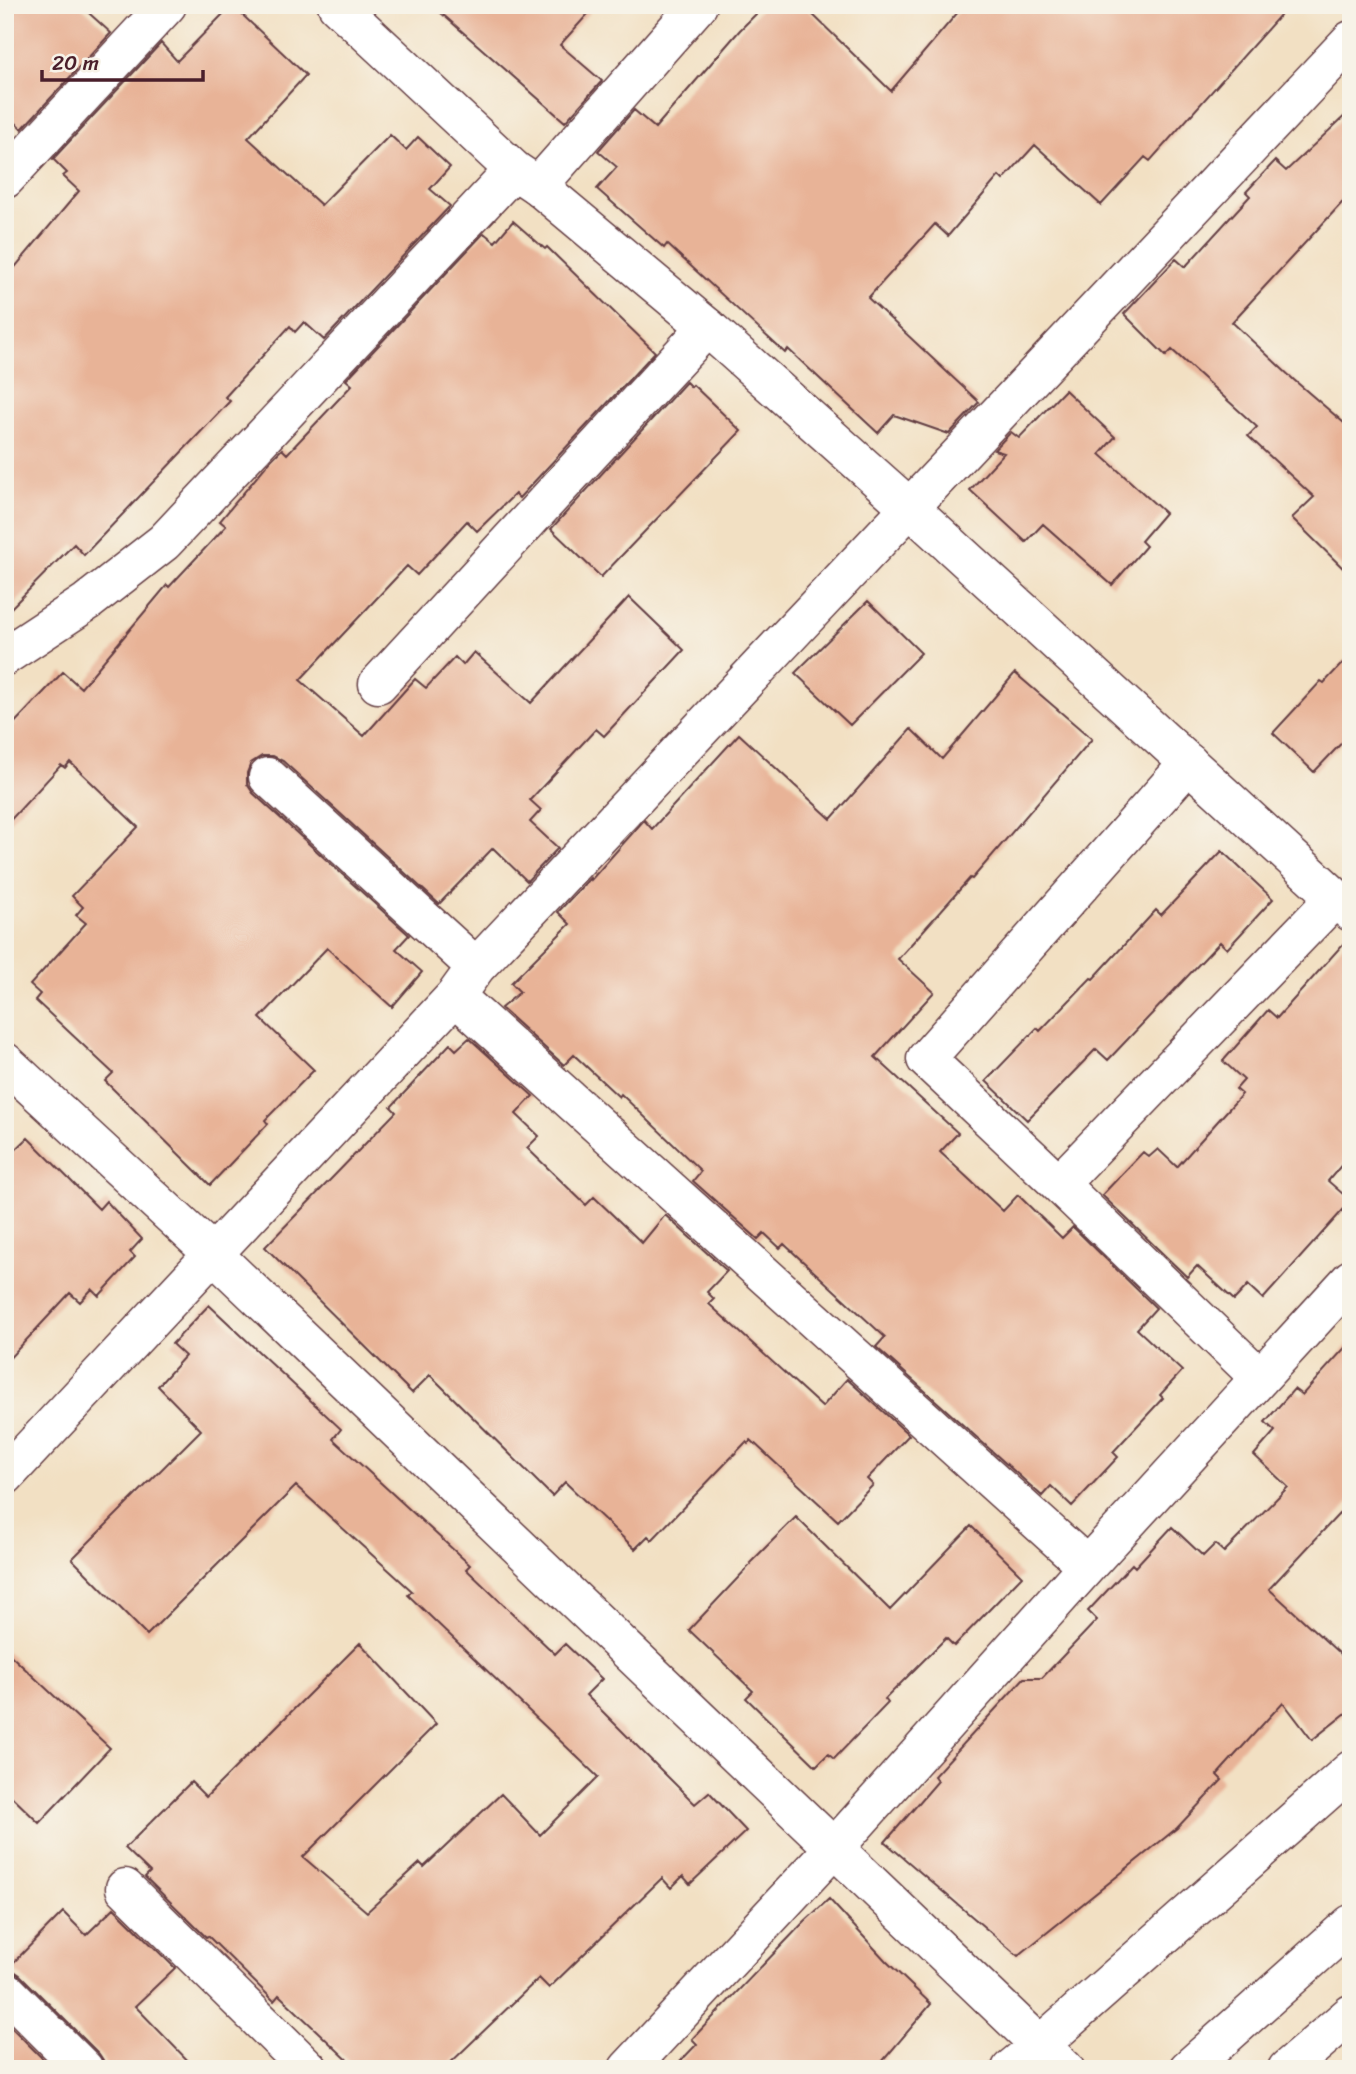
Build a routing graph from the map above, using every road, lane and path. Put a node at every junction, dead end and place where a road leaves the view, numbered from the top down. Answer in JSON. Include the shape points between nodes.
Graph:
{"nodes":[{"id":1,"x":167,"y":5,"type":"edge"},
{"id":2,"x":337,"y":5,"type":"edge"},
{"id":3,"x":698,"y":5,"type":"edge"},
{"id":4,"x":1351,"y":40,"type":"edge"},
{"id":5,"x":526,"y":178,"type":"junction"},
{"id":6,"x":5,"y":179,"type":"edge"},
{"id":7,"x":707,"y":327,"type":"junction"},
{"id":8,"x":910,"y":508,"type":"junction"},
{"id":9,"x":5,"y":656,"type":"edge"},
{"id":10,"x":378,"y":684,"type":"dead end"},
{"id":11,"x":1189,"y":763,"type":"junction"},
{"id":12,"x":268,"y":777,"type":"dead end"},
{"id":13,"x":1343,"y":905,"type":"edge"},
{"id":14,"x":466,"y":982,"type":"junction"},
{"id":15,"x":5,"y":1062,"type":"edge"},
{"id":16,"x":1059,"y":1184,"type":"junction"},
{"id":17,"x":212,"y":1253,"type":"junction"},
{"id":18,"x":1351,"y":1279,"type":"edge"},
{"id":19,"x":1260,"y":1378,"type":"junction"},
{"id":20,"x":5,"y":1476,"type":"edge"},
{"id":21,"x":1087,"y":1566,"type":"junction"},
{"id":22,"x":1351,"y":1770,"type":"edge"},
{"id":23,"x":835,"y":1847,"type":"junction"},
{"id":24,"x":125,"y":1888,"type":"dead end"},
{"id":25,"x":1351,"y":1924,"type":"edge"},
{"id":26,"x":5,"y":1990,"type":"edge"},
{"id":27,"x":1351,"y":2014,"type":"edge"},
{"id":28,"x":1038,"y":2061,"type":"edge"},
{"id":29,"x":84,"y":2069,"type":"edge"},
{"id":30,"x":309,"y":2069,"type":"edge"},
{"id":31,"x":628,"y":2069,"type":"edge"},
{"id":32,"x":1188,"y":2069,"type":"edge"},
{"id":33,"x":1287,"y":2069,"type":"edge"}],
"edges":[{"from":1,"to":6,"type":"main road"},
{"from":2,"to":5,"type":"main road"},
{"from":3,"to":5,"type":"main road"},
{"from":4,"to":8,"type":"main road"},
{"from":5,"to":7,"type":"main road"},
{"from":5,"to":9,"type":"main road","via":[[164,542],[87,602]]},
{"from":7,"to":8,"type":"main road"},
{"from":7,"to":10,"type":"main road"},
{"from":8,"to":11,"type":"main road"},
{"from":8,"to":14,"type":"main road"},
{"from":11,"to":13,"type":"main road"},
{"from":11,"to":16,"type":"main road","via":[[926,1059]]},
{"from":12,"to":14,"type":"main road"},
{"from":13,"to":16,"type":"main road"},
{"from":14,"to":17,"type":"main road"},
{"from":14,"to":21,"type":"main road"},
{"from":15,"to":17,"type":"main road"},
{"from":16,"to":19,"type":"main road"},
{"from":17,"to":20,"type":"main road"},
{"from":17,"to":23,"type":"main road"},
{"from":18,"to":19,"type":"main road"},
{"from":19,"to":21,"type":"main road"},
{"from":21,"to":23,"type":"main road"},
{"from":22,"to":28,"type":"main road"},
{"from":23,"to":28,"type":"main road"},
{"from":23,"to":31,"type":"main road"},
{"from":24,"to":30,"type":"main road"},
{"from":25,"to":32,"type":"main road"},
{"from":26,"to":29,"type":"main road"},
{"from":27,"to":33,"type":"main road"}]}
